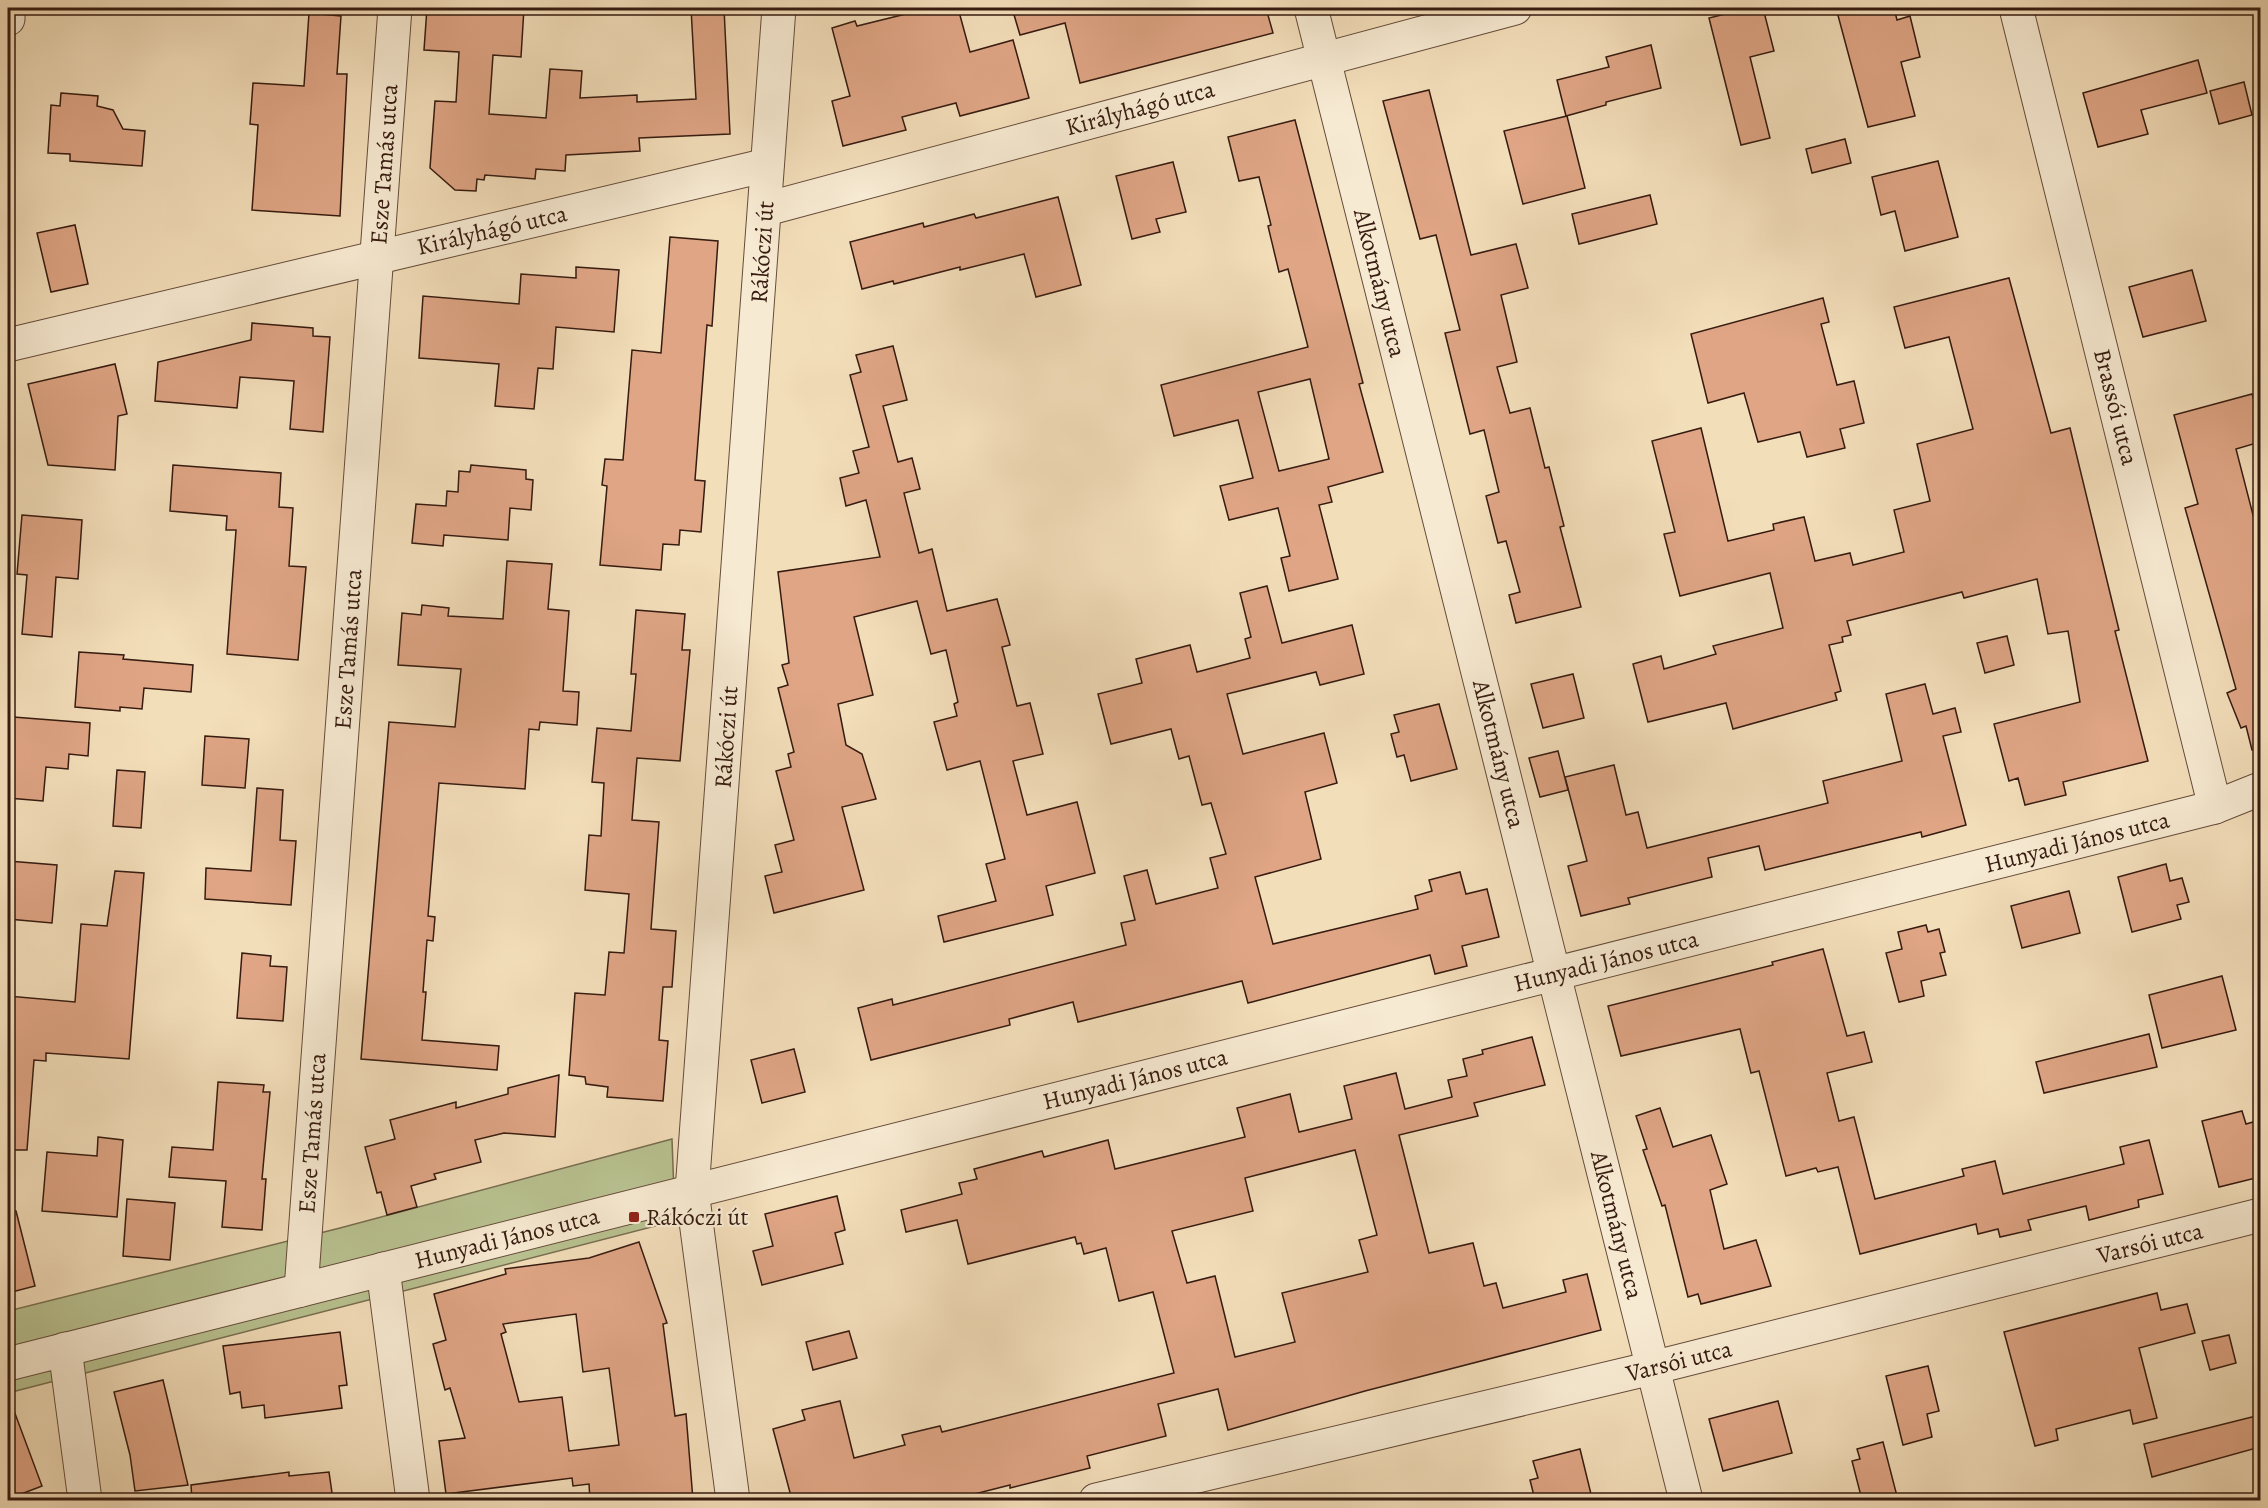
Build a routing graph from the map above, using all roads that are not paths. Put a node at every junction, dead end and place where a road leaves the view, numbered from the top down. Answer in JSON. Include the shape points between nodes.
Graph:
{"nodes":[{"id":1,"x":8,"y":8,"type":"edge"},
{"id":2,"x":395,"y":8,"type":"edge"},
{"id":3,"x":778,"y":8,"type":"edge"},
{"id":4,"x":1311,"y":8,"type":"edge"},
{"id":5,"x":1515,"y":8,"type":"edge"},
{"id":6,"x":2016,"y":8,"type":"edge"},
{"id":7,"x":8,"y":19,"type":"edge"},
{"id":8,"x":1324,"y":58,"type":"junction"},
{"id":9,"x":767,"y":165,"type":"junction"},
{"id":10,"x":765,"y":209,"type":"junction"},
{"id":11,"x":377,"y":257,"type":"junction"},
{"id":12,"x":8,"y":345,"type":"edge"},
{"id":13,"x":2260,"y":789,"type":"edge"},
{"id":14,"x":2216,"y":807,"type":"junction"},
{"id":15,"x":1554,"y":974,"type":"junction"},
{"id":16,"x":692,"y":1191,"type":"junction"},
{"id":17,"x":2260,"y":1215,"type":"edge"},
{"id":18,"x":383,"y":1269,"type":"junction"},
{"id":19,"x":301,"y":1290,"type":"junction"},
{"id":20,"x":65,"y":1349,"type":"junction"},
{"id":21,"x":8,"y":1364,"type":"edge"},
{"id":22,"x":1652,"y":1368,"type":"junction"},
{"id":23,"x":85,"y":1500,"type":"edge"},
{"id":24,"x":413,"y":1500,"type":"edge"},
{"id":25,"x":733,"y":1500,"type":"edge"},
{"id":26,"x":1096,"y":1500,"type":"edge"},
{"id":27,"x":1686,"y":1500,"type":"edge"}],
"edges":[{"from":1,"to":7,"type":"street"},
{"from":2,"to":11,"type":"street","name":"Esze Tamás utca"},
{"from":3,"to":9,"type":"street","name":"Rákóczi út"},
{"from":4,"to":8,"type":"street","name":"Alkotmány utca"},
{"from":5,"to":8,"type":"street","name":"Királyhágó utca"},
{"from":6,"to":14,"type":"street","name":"Brassói utca"},
{"from":8,"to":10,"type":"street","name":"Királyhágó utca"},
{"from":8,"to":15,"type":"street","name":"Alkotmány utca"},
{"from":9,"to":10,"type":"street","name":"Rákóczi út"},
{"from":9,"to":11,"type":"street","name":"Királyhágó utca"},
{"from":10,"to":16,"type":"street","name":"Rákóczi út"},
{"from":11,"to":12,"type":"street","name":"Királyhágó utca"},
{"from":11,"to":19,"type":"street","name":"Esze Tamás utca"},
{"from":13,"to":14,"type":"street","name":"Hunyadi János utca"},
{"from":14,"to":15,"type":"street","name":"Hunyadi János utca"},
{"from":15,"to":16,"type":"street","name":"Hunyadi János utca"},
{"from":15,"to":22,"type":"street","name":"Alkotmány utca"},
{"from":16,"to":18,"type":"street","name":"Hunyadi János utca"},
{"from":16,"to":25,"type":"street","name":"Rákóczi út"},
{"from":17,"to":22,"type":"street","name":"Varsói utca"},
{"from":18,"to":19,"type":"street","name":"Hunyadi János utca"},
{"from":18,"to":24,"type":"street"},
{"from":19,"to":20,"type":"street","name":"Hunyadi János utca"},
{"from":20,"to":21,"type":"street","name":"Hunyadi János utca"},
{"from":20,"to":23,"type":"street"},
{"from":22,"to":26,"type":"street","name":"Varsói utca"},
{"from":22,"to":27,"type":"street","name":"Alkotmány utca"}]}
